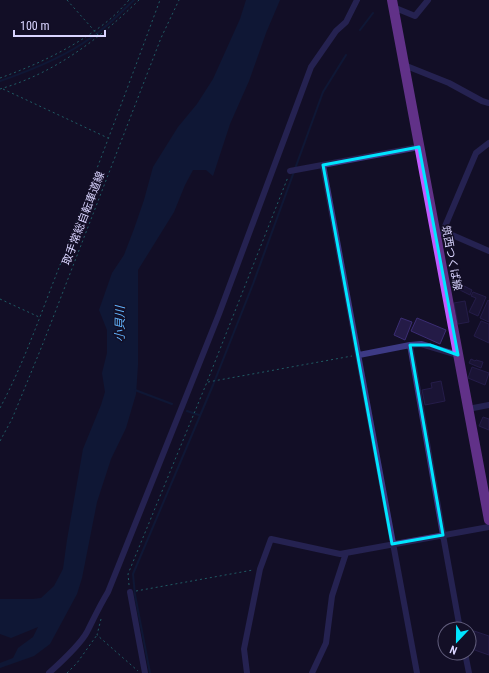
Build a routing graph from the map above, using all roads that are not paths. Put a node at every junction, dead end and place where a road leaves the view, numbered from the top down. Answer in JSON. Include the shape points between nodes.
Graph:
{"nodes":[{"id":1,"x":357,"y":0,"type":"edge"},
{"id":2,"x":428,"y":0,"type":"edge"},
{"id":3,"x":392,"y":3,"type":"edge"},
{"id":4,"x":404,"y":65,"type":"junction"},
{"id":5,"x":489,"y":103,"type":"edge"},
{"id":6,"x":489,"y":143,"type":"edge"},
{"id":7,"x":419,"y":148,"type":"junction"},
{"id":8,"x":323,"y":165,"type":"junction"},
{"id":9,"x":294,"y":170,"type":"road end"},
{"id":10,"x":440,"y":234,"type":"junction"},
{"id":11,"x":489,"y":251,"type":"edge"},
{"id":12,"x":410,"y":344,"type":"junction"},
{"id":13,"x":359,"y":355,"type":"junction"},
{"id":14,"x":458,"y":355,"type":"junction"},
{"id":15,"x":489,"y":405,"type":"edge"},
{"id":16,"x":468,"y":409,"type":"junction"},
{"id":17,"x":489,"y":520,"type":"edge"},
{"id":18,"x":489,"y":527,"type":"edge"},
{"id":19,"x":443,"y":535,"type":"junction"},
{"id":20,"x":392,"y":544,"type":"junction"},
{"id":21,"x":346,"y":553,"type":"junction"},
{"id":22,"x":130,"y":592,"type":"road end"},
{"id":23,"x":459,"y":621,"type":"edge"},
{"id":24,"x":466,"y":661,"type":"edge"},
{"id":25,"x":49,"y":673,"type":"edge"},
{"id":26,"x":144,"y":673,"type":"edge"},
{"id":27,"x":247,"y":673,"type":"edge"},
{"id":28,"x":312,"y":673,"type":"edge"},
{"id":29,"x":417,"y":673,"type":"edge"},
{"id":30,"x":468,"y":673,"type":"edge"}],
"edges":[{"from":1,"to":25,"type":"street","via":[[346,22],[336,31],[311,67],[219,314],[108,592],[87,633]]},
{"from":2,"to":3,"type":"street","via":[[415,16]]},
{"from":3,"to":4,"type":"main road","name":"筑西つくば線"},
{"from":4,"to":5,"type":"street"},
{"from":4,"to":7,"type":"main road","name":"筑西つくば線"},
{"from":6,"to":10,"type":"street","via":[[476,153]]},
{"from":7,"to":8,"type":"street"},
{"from":7,"to":10,"type":"main road","name":"筑西つくば線"},
{"from":8,"to":9,"type":"street"},
{"from":8,"to":13,"type":"street"},
{"from":10,"to":11,"type":"street"},
{"from":10,"to":14,"type":"main road","name":"筑西つくば線"},
{"from":12,"to":13,"type":"street"},
{"from":12,"to":14,"type":"street","via":[[430,346]]},
{"from":12,"to":19,"type":"street"},
{"from":13,"to":20,"type":"street"},
{"from":14,"to":16,"type":"main road","name":"筑西つくば線"},
{"from":15,"to":16,"type":"street"},
{"from":16,"to":17,"type":"main road","name":"筑西つくば線"},
{"from":18,"to":19,"type":"street"},
{"from":19,"to":20,"type":"street"},
{"from":19,"to":23,"type":"street"},
{"from":20,"to":21,"type":"street"},
{"from":20,"to":29,"type":"street"},
{"from":21,"to":27,"type":"street","via":[[340,554],[271,539],[260,569],[244,649]]},
{"from":21,"to":28,"type":"street","via":[[332,596],[326,643]]},
{"from":22,"to":26,"type":"street"},
{"from":24,"to":30,"type":"street"}]}
